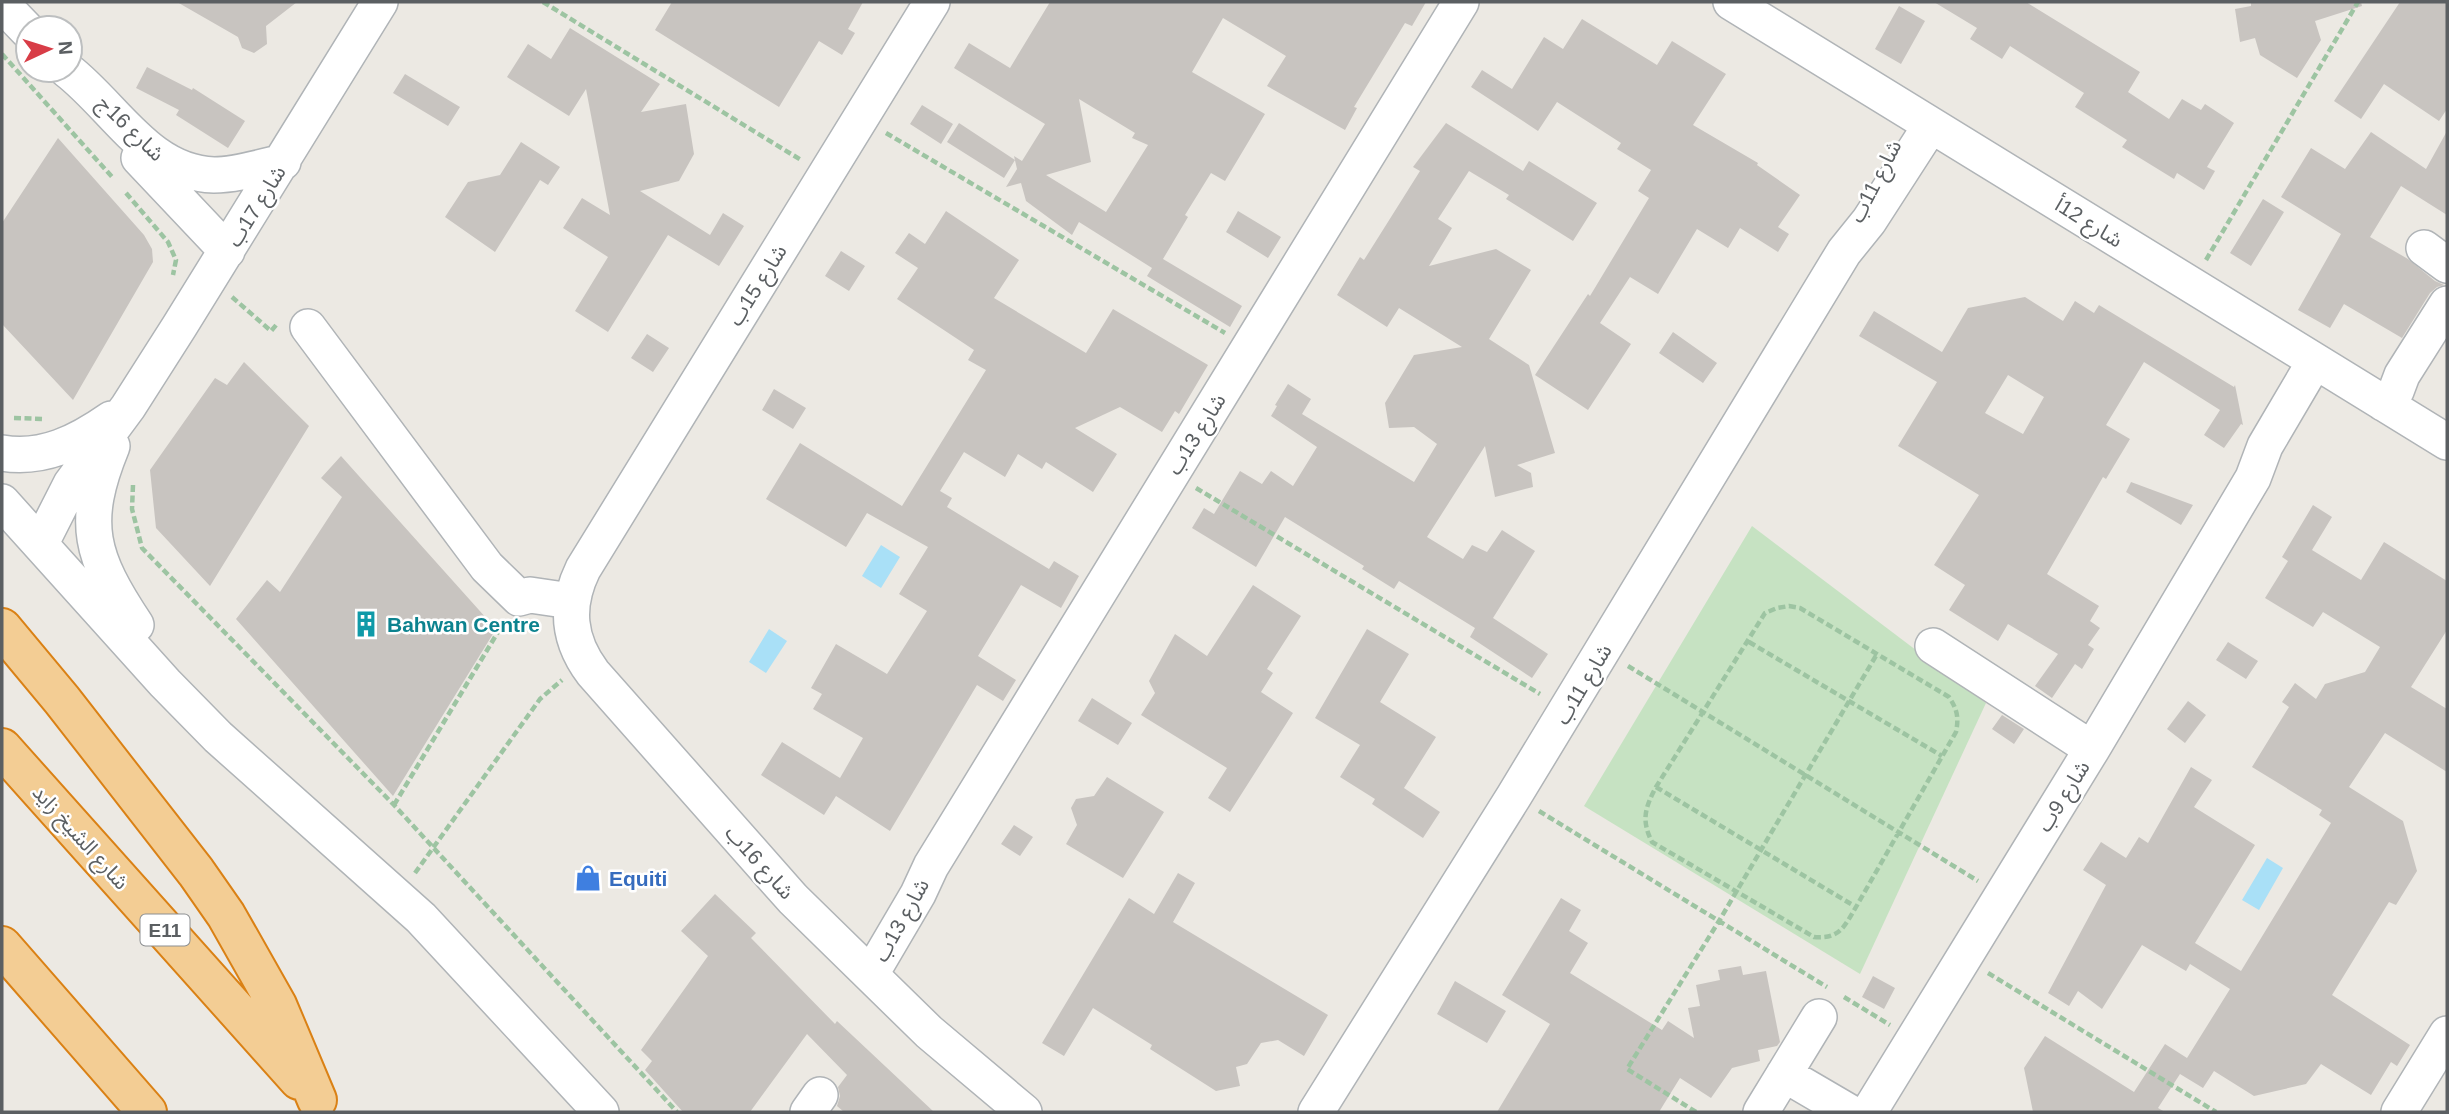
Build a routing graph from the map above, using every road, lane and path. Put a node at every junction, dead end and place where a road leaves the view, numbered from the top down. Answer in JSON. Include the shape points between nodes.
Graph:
{"nodes":[{"id":1,"x":380,"y":2,"type":"edge"},
{"id":2,"x":543,"y":2,"type":"edge"},
{"id":3,"x":932,"y":2,"type":"edge"},
{"id":4,"x":1461,"y":2,"type":"edge"},
{"id":5,"x":2358,"y":2,"type":"edge"},
{"id":6,"x":1746,"y":6,"type":"edge"},
{"id":7,"x":2,"y":54,"type":"edge"},
{"id":8,"x":76,"y":84,"type":"edge"},
{"id":9,"x":83,"y":84,"type":"edge"},
{"id":10,"x":862,"y":118,"type":"junction"},
{"id":11,"x":1921,"y":119,"type":"junction"},
{"id":12,"x":283,"y":162,"type":"junction"},
{"id":13,"x":804,"y":163,"type":"dead end"},
{"id":14,"x":227,"y":251,"type":"junction"},
{"id":15,"x":172,"y":284,"type":"dead end"},
{"id":16,"x":2192,"y":285,"type":"junction"},
{"id":17,"x":226,"y":292,"type":"dead end"},
{"id":18,"x":2447,"y":304,"type":"edge"},
{"id":19,"x":308,"y":327,"type":"joint"},
{"id":20,"x":1250,"y":348,"type":"junction"},
{"id":21,"x":2324,"y":367,"type":"junction"},
{"id":22,"x":2383,"y":403,"type":"junction"},
{"id":23,"x":128,"y":407,"type":"junction"},
{"id":24,"x":14,"y":418,"type":"dead end"},
{"id":25,"x":47,"y":419,"type":"dead end"},
{"id":26,"x":2447,"y":442,"type":"edge"},
{"id":27,"x":2,"y":453,"type":"edge"},
{"id":28,"x":1172,"y":473,"type":"junction"},
{"id":29,"x":133,"y":474,"type":"dead end"},
{"id":30,"x":2,"y":502,"type":"edge"},
{"id":31,"x":41,"y":543,"type":"junction"},
{"id":32,"x":583,"y":569,"type":"joint"},
{"id":33,"x":519,"y":597,"type":"junction"},
{"id":34,"x":571,"y":601,"type":"junction"},
{"id":35,"x":2,"y":628,"type":"edge"},
{"id":36,"x":1749,"y":642,"type":"junction"},
{"id":37,"x":1933,"y":646,"type":"dead end"},
{"id":38,"x":1603,"y":650,"type":"junction"},
{"id":39,"x":1877,"y":654,"type":"junction"},
{"id":40,"x":560,"y":672,"type":"dead end"},
{"id":41,"x":1850,"y":702,"type":"junction"},
{"id":42,"x":1567,"y":709,"type":"junction"},
{"id":43,"x":194,"y":712,"type":"junction"},
{"id":44,"x":1703,"y":712,"type":"junction"},
{"id":45,"x":2,"y":748,"type":"edge"},
{"id":46,"x":2092,"y":749,"type":"junction"},
{"id":47,"x":1942,"y":757,"type":"junction"},
{"id":48,"x":1806,"y":775,"type":"junction"},
{"id":49,"x":1656,"y":787,"type":"junction"},
{"id":50,"x":1514,"y":796,"type":"junction"},
{"id":51,"x":394,"y":805,"type":"junction"},
{"id":52,"x":1899,"y":832,"type":"junction"},
{"id":53,"x":433,"y":849,"type":"junction"},
{"id":54,"x":1761,"y":850,"type":"junction"},
{"id":55,"x":1737,"y":890,"type":"junction"},
{"id":56,"x":2002,"y":895,"type":"junction"},
{"id":57,"x":398,"y":896,"type":"junction"},
{"id":58,"x":1856,"y":907,"type":"junction"},
{"id":59,"x":1719,"y":921,"type":"junction"},
{"id":60,"x":2,"y":946,"type":"edge"},
{"id":61,"x":1964,"y":958,"type":"junction"},
{"id":62,"x":859,"y":963,"type":"junction"},
{"id":63,"x":1819,"y":1017,"type":"dead end"},
{"id":64,"x":2447,"y":1034,"type":"edge"},
{"id":65,"x":1914,"y":1040,"type":"junction"},
{"id":66,"x":1784,"y":1074,"type":"junction"},
{"id":67,"x":323,"y":1106,"type":"edge"},
{"id":68,"x":147,"y":1112,"type":"edge"},
{"id":69,"x":601,"y":1112,"type":"edge"},
{"id":70,"x":677,"y":1112,"type":"edge"},
{"id":71,"x":1024,"y":1112,"type":"edge"},
{"id":72,"x":1316,"y":1112,"type":"edge"},
{"id":73,"x":1696,"y":1112,"type":"edge"},
{"id":74,"x":1761,"y":1112,"type":"edge"},
{"id":75,"x":1849,"y":1112,"type":"edge"},
{"id":76,"x":1869,"y":1112,"type":"edge"},
{"id":77,"x":2216,"y":1112,"type":"edge"},
{"id":78,"x":2399,"y":1112,"type":"edge"}],
"edges":[{"from":1,"to":12,"type":"street","name":"شارع 17ب"},
{"from":2,"to":13,"type":"path"},
{"from":3,"to":10,"type":"street","name":"شارع 15ب"},
{"from":4,"to":20,"type":"street","name":"شارع 13ب"},
{"from":5,"to":16,"type":"path"},
{"from":6,"to":11,"type":"street","name":"شارع 12أ"},
{"from":7,"to":15,"type":"path","via":[[168,242],[176,260]]},
{"from":8,"to":14,"type":"street","name":"شارع 16ج","via":[[97,114]]},
{"from":9,"to":12,"type":"street","name":"شارع 16ج","via":[[169,165],[214,175]]},
{"from":10,"to":20,"type":"path"},
{"from":10,"to":32,"type":"street","name":"شارع 15ب"},
{"from":11,"to":16,"type":"street","name":"شارع 12أ"},
{"from":11,"to":38,"type":"street","name":"شارع 11ب","via":[[1858,214],[1844,252]]},
{"from":12,"to":14,"type":"street","name":"شارع 17ب"},
{"from":14,"to":23,"type":"street","name":"شارع 17ب"},
{"from":16,"to":21,"type":"street","name":"شارع 12أ"},
{"from":17,"to":19,"type":"path","via":[[271,331],[289,311]]},
{"from":18,"to":22,"type":"street","via":[[2396,391]]},
{"from":19,"to":33,"type":"street","via":[[487,567]]},
{"from":20,"to":28,"type":"street","name":"شارع 13ب"},
{"from":21,"to":22,"type":"street","name":"شارع 12أ"},
{"from":21,"to":46,"type":"street","name":"شارع 9ب","via":[[2276,453],[2253,478]]},
{"from":22,"to":26,"type":"street","name":"شارع 12أ"},
{"from":23,"to":27,"type":"street","name":"شارع 17ب","via":[[70,445],[28,454]]},
{"from":23,"to":31,"type":"street","name":"شارع 17ب","via":[[71,484]]},
{"from":23,"to":43,"type":"street","name":"شارع 17ب","via":[[96,493],[98,552],[112,588]]},
{"from":24,"to":25,"type":"path"},
{"from":28,"to":42,"type":"path"},
{"from":28,"to":62,"type":"street","name":"شارع 13ب","via":[[918,894]]},
{"from":29,"to":51,"type":"path","via":[[132,509],[142,548]]},
{"from":30,"to":31,"type":"street"},
{"from":31,"to":43,"type":"street"},
{"from":32,"to":34,"type":"street","name":"شارع 16ب"},
{"from":33,"to":34,"type":"street"},
{"from":33,"to":51,"type":"path"},
{"from":34,"to":62,"type":"street","name":"شارع 16ب","via":[[576,647],[593,673],[793,899]]},
{"from":35,"to":67,"type":"highway","via":[[226,915],[277,1005]]},
{"from":36,"to":39,"type":"path","via":[[1765,613],[1788,606],[1800,608]]},
{"from":36,"to":41,"type":"path"},
{"from":36,"to":44,"type":"path"},
{"from":37,"to":46,"type":"street"},
{"from":38,"to":42,"type":"street","name":"شارع 11ب"},
{"from":38,"to":44,"type":"path"},
{"from":39,"to":41,"type":"path"},
{"from":39,"to":47,"type":"path","via":[[1948,697],[1955,706],[1956,732]]},
{"from":40,"to":53,"type":"path","via":[[565,677],[540,699]]},
{"from":41,"to":47,"type":"path"},
{"from":41,"to":48,"type":"path"},
{"from":42,"to":50,"type":"street","name":"شارع 11ب"},
{"from":43,"to":57,"type":"street"},
{"from":44,"to":48,"type":"path"},
{"from":44,"to":49,"type":"path"},
{"from":45,"to":67,"type":"highway","name":"شارع الشيخ زايد","number":"E11"},
{"from":46,"to":56,"type":"street","name":"شارع 9ب"},
{"from":47,"to":52,"type":"path"},
{"from":48,"to":52,"type":"path"},
{"from":48,"to":54,"type":"path"},
{"from":49,"to":54,"type":"path"},
{"from":49,"to":55,"type":"path","via":[[1644,819],[1652,842]]},
{"from":50,"to":59,"type":"path"},
{"from":50,"to":72,"type":"street","name":"شارع 11ب"},
{"from":51,"to":53,"type":"path"},
{"from":52,"to":56,"type":"path"},
{"from":52,"to":58,"type":"path"},
{"from":53,"to":57,"type":"path"},
{"from":53,"to":70,"type":"path"},
{"from":54,"to":55,"type":"path"},
{"from":54,"to":58,"type":"path"},
{"from":55,"to":58,"type":"path","via":[[1814,937],[1840,932]]},
{"from":55,"to":59,"type":"path"},
{"from":56,"to":61,"type":"street","name":"شارع 9ب"},
{"from":57,"to":69,"type":"street"},
{"from":59,"to":65,"type":"path"},
{"from":59,"to":73,"type":"path","via":[[1627,1069]]},
{"from":60,"to":68,"type":"highway"},
{"from":61,"to":65,"type":"street","name":"شارع 9ب"},
{"from":61,"to":77,"type":"path"},
{"from":62,"to":71,"type":"street","name":"شارع 16ب","via":[[929,1032]]},
{"from":63,"to":66,"type":"street"},
{"from":64,"to":78,"type":"street"},
{"from":65,"to":76,"type":"street","name":"شارع 9ب"},
{"from":66,"to":74,"type":"street"},
{"from":66,"to":75,"type":"street"}]}
